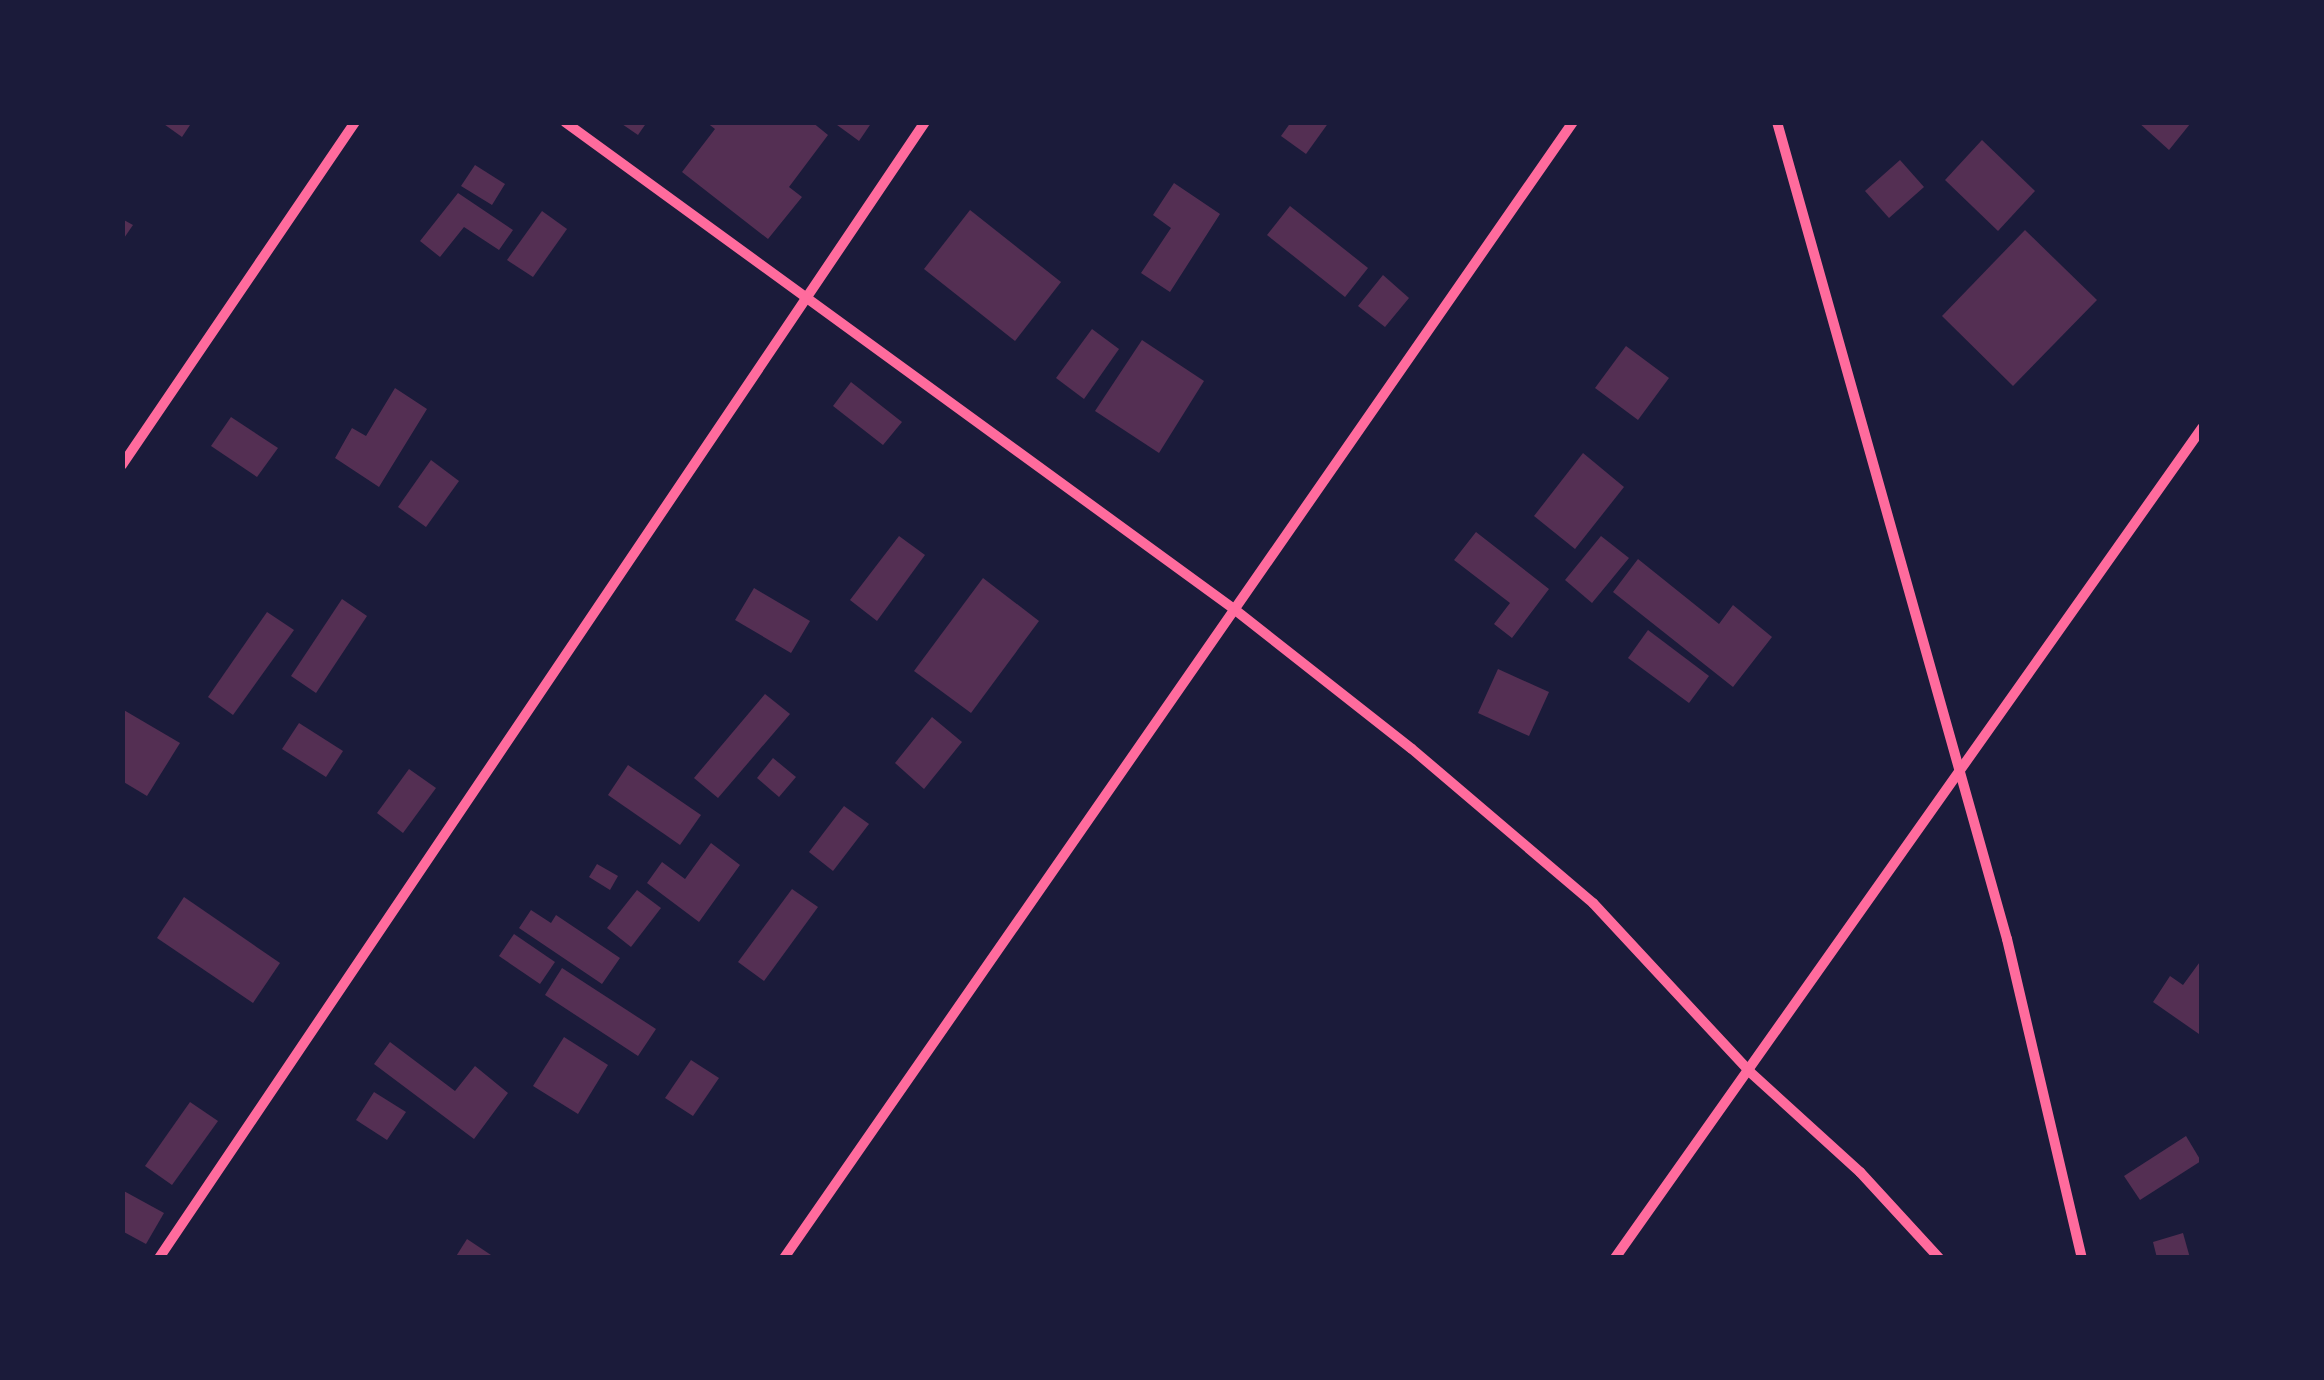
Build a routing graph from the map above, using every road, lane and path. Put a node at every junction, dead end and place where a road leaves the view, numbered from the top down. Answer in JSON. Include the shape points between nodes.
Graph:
{"nodes":[{"id":1,"x":354,"y":122,"type":"edge"},
{"id":2,"x":565,"y":122,"type":"edge"},
{"id":3,"x":925,"y":122,"type":"edge"},
{"id":4,"x":1573,"y":122,"type":"edge"},
{"id":5,"x":1776,"y":122,"type":"edge"},
{"id":6,"x":806,"y":303,"type":"junction"},
{"id":7,"x":2202,"y":428,"type":"edge"},
{"id":8,"x":122,"y":464,"type":"edge"},
{"id":9,"x":1234,"y":609,"type":"junction"},
{"id":10,"x":1958,"y":772,"type":"junction"},
{"id":11,"x":1750,"y":1072,"type":"junction"},
{"id":12,"x":159,"y":1258,"type":"edge"},
{"id":13,"x":784,"y":1258,"type":"edge"},
{"id":14,"x":1615,"y":1258,"type":"edge"},
{"id":15,"x":1940,"y":1258,"type":"edge"},
{"id":16,"x":2082,"y":1258,"type":"edge"}],
"edges":[{"from":1,"to":8,"type":"street"},
{"from":2,"to":6,"type":"street"},
{"from":3,"to":6,"type":"street"},
{"from":4,"to":9,"type":"street"},
{"from":5,"to":10,"type":"street"},
{"from":6,"to":9,"type":"street"},
{"from":6,"to":12,"type":"street"},
{"from":7,"to":10,"type":"street"},
{"from":9,"to":11,"type":"street","via":[[1593,903]]},
{"from":9,"to":13,"type":"street"},
{"from":10,"to":11,"type":"street"},
{"from":10,"to":16,"type":"street","via":[[2007,939]]},
{"from":11,"to":14,"type":"street"},
{"from":11,"to":15,"type":"street"}]}
